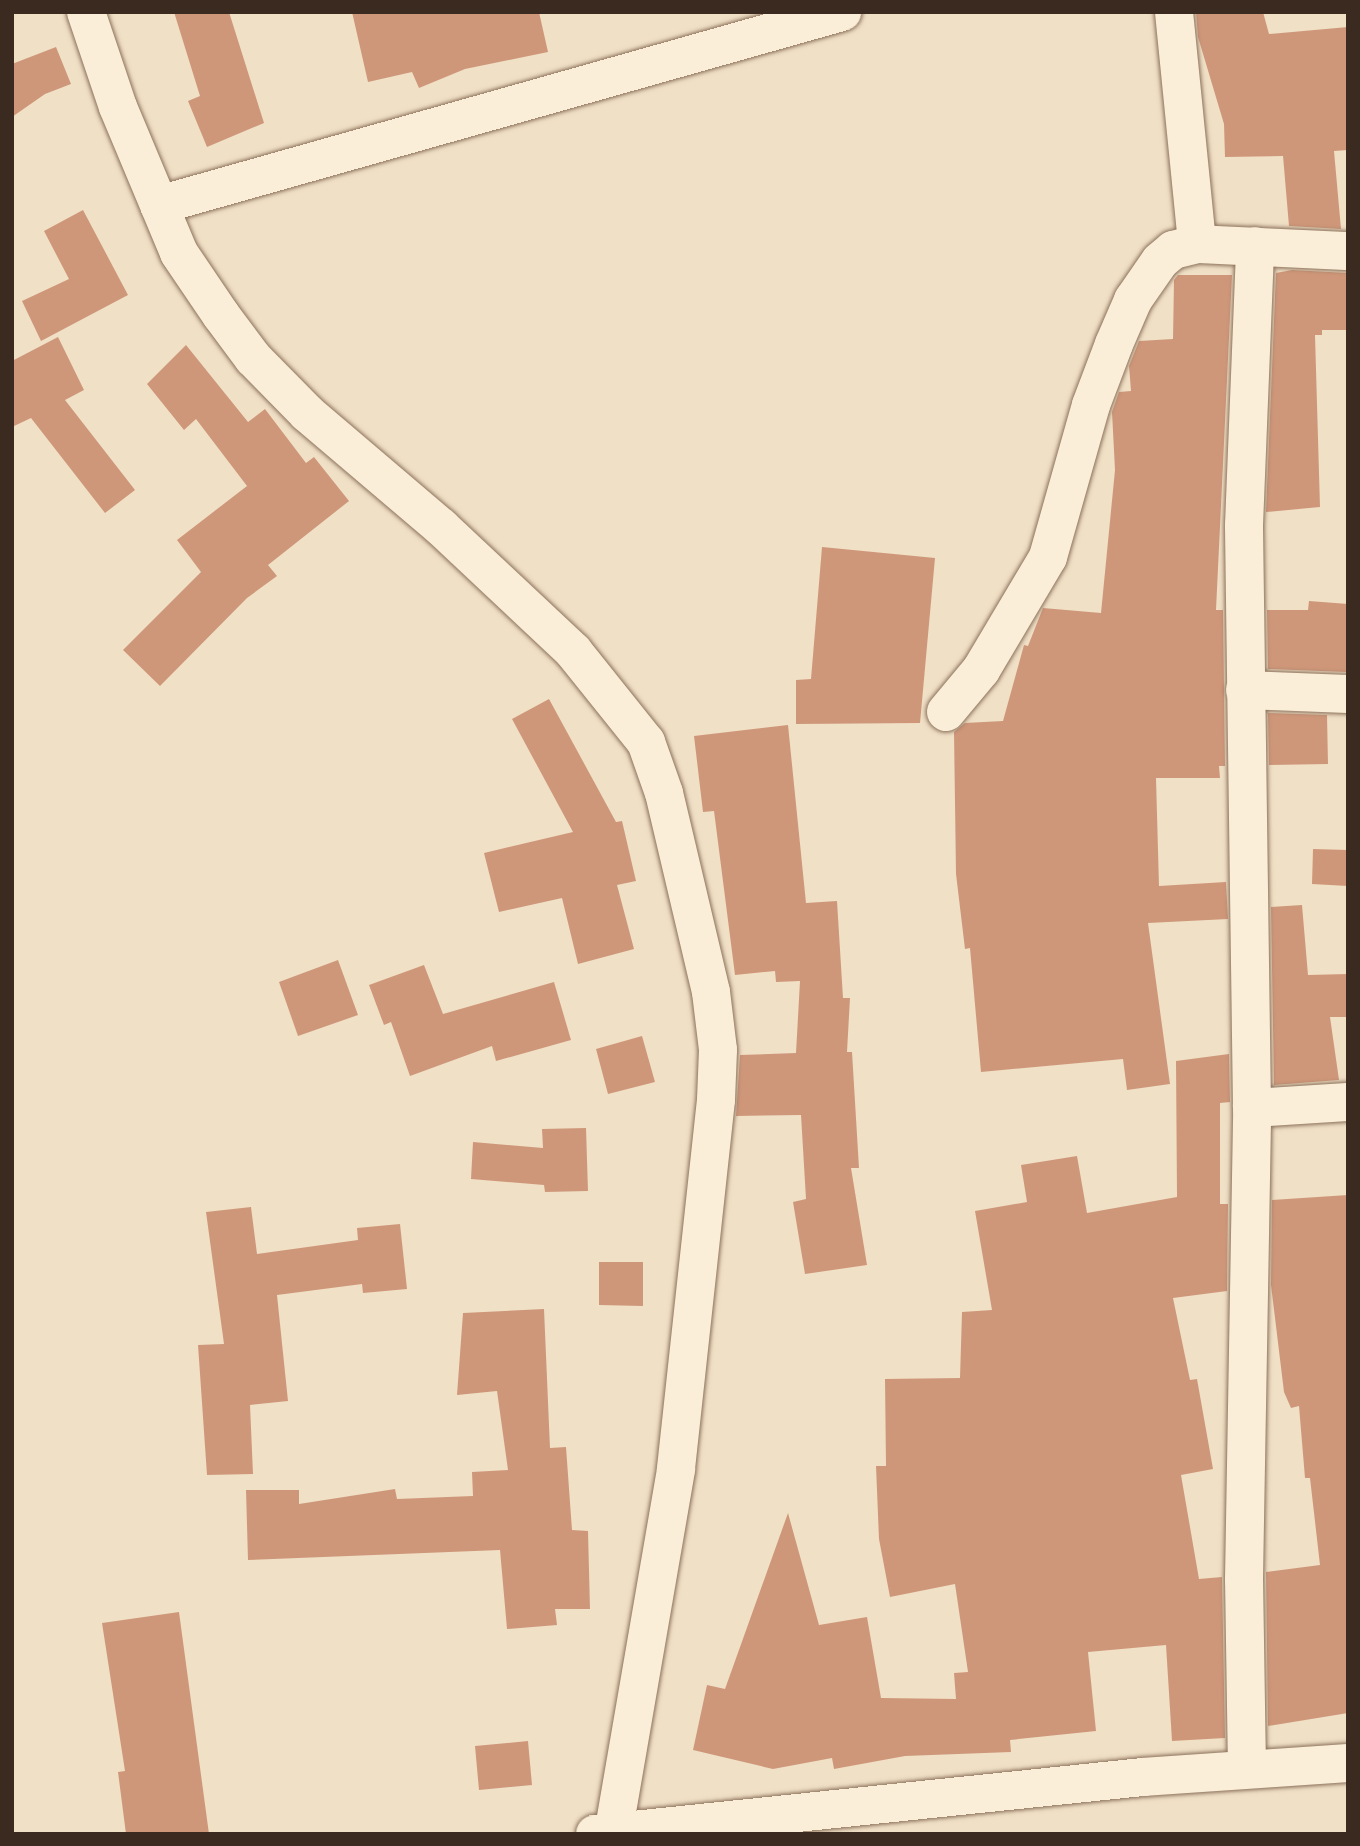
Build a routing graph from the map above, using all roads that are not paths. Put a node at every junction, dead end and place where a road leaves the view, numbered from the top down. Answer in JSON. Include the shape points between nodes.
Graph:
{"nodes":[{"id":1,"x":86,"y":12,"type":"edge"},
{"id":2,"x":842,"y":12,"type":"edge"},
{"id":3,"x":1174,"y":12,"type":"edge"},
{"id":4,"x":159,"y":205,"type":"junction"},
{"id":5,"x":1197,"y":244,"type":"junction"},
{"id":6,"x":1255,"y":246,"type":"junction"},
{"id":7,"x":1348,"y":251,"type":"edge"},
{"id":8,"x":1245,"y":690,"type":"junction"},
{"id":9,"x":1348,"y":694,"type":"edge"},
{"id":10,"x":946,"y":712,"type":"dead end"},
{"id":11,"x":1348,"y":1102,"type":"edge"},
{"id":12,"x":1251,"y":1108,"type":"junction"},
{"id":13,"x":1348,"y":1763,"type":"edge"},
{"id":14,"x":1247,"y":1769,"type":"junction"},
{"id":15,"x":608,"y":1833,"type":"edge"}],
"edges":[{"from":1,"to":4,"type":"street","via":[[118,107]]},
{"from":2,"to":4,"type":"street"},
{"from":3,"to":5,"type":"street"},
{"from":4,"to":15,"type":"street","via":[[179,253],[253,358],[307,413],[441,527],[573,651],[646,742],[664,793],[711,992],[718,1050],[716,1100],[676,1470]]},
{"from":5,"to":6,"type":"street"},
{"from":5,"to":10,"type":"street","via":[[1173,250],[1160,261],[1133,300],[1091,405],[1048,557],[981,670]]},
{"from":6,"to":7,"type":"street"},
{"from":6,"to":8,"type":"street","via":[[1244,525]]},
{"from":8,"to":9,"type":"street"},
{"from":8,"to":12,"type":"street"},
{"from":11,"to":12,"type":"street"},
{"from":12,"to":14,"type":"street","via":[[1244,1579]]},
{"from":13,"to":14,"type":"street"},
{"from":14,"to":15,"type":"street"}]}
